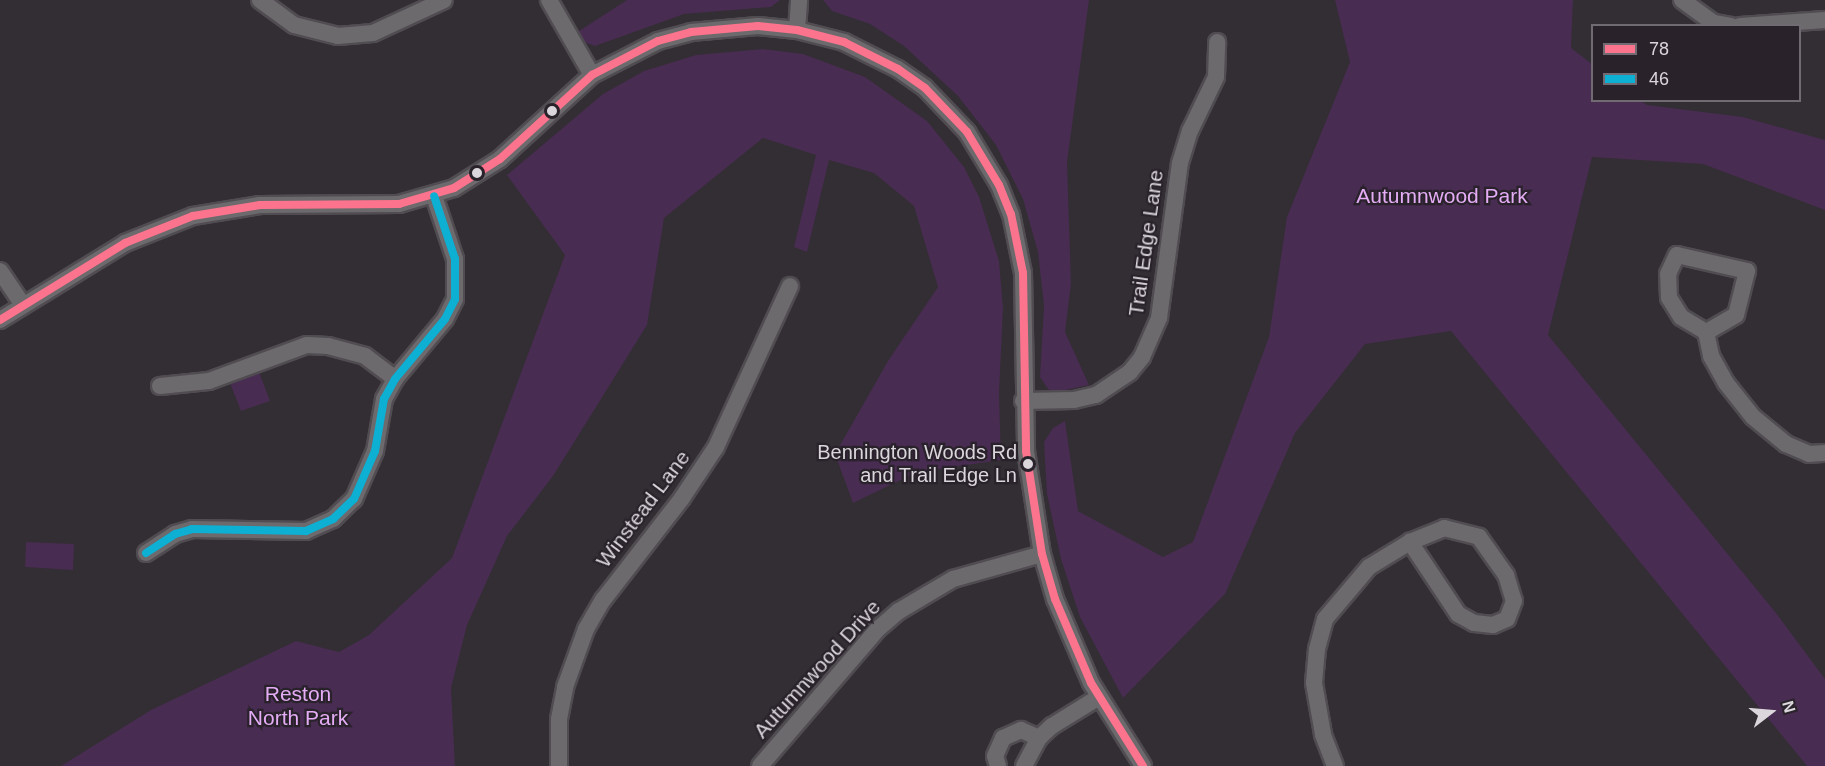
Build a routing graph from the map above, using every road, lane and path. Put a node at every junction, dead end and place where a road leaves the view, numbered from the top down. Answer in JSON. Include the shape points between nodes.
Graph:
{"nodes":[{"id":1,"x":260,"y":0,"type":"edge"},
{"id":2,"x":444,"y":0,"type":"edge"},
{"id":3,"x":549,"y":0,"type":"edge"},
{"id":4,"x":799,"y":0,"type":"edge"},
{"id":5,"x":1682,"y":0,"type":"edge"},
{"id":6,"x":1825,"y":21,"type":"edge"},
{"id":7,"x":1720,"y":24,"type":"edge"},
{"id":8,"x":1774,"y":24,"type":"edge"},
{"id":9,"x":797,"y":30,"type":"junction"},
{"id":10,"x":1217,"y":42,"type":"dead end"},
{"id":11,"x":592,"y":75,"type":"junction"},
{"id":12,"x":434,"y":196,"type":"junction"},
{"id":13,"x":0,"y":271,"type":"edge"},
{"id":14,"x":790,"y":286,"type":"dead end"},
{"id":15,"x":23,"y":305,"type":"junction"},
{"id":16,"x":0,"y":320,"type":"edge"},
{"id":17,"x":1706,"y":332,"type":"junction"},
{"id":18,"x":395,"y":379,"type":"junction"},
{"id":19,"x":160,"y":386,"type":"dead end"},
{"id":20,"x":1023,"y":401,"type":"junction"},
{"id":21,"x":1825,"y":453,"type":"edge"},
{"id":22,"x":1410,"y":542,"type":"junction"},
{"id":23,"x":146,"y":553,"type":"dead end"},
{"id":24,"x":1042,"y":554,"type":"junction"},
{"id":25,"x":1099,"y":697,"type":"junction"},
{"id":26,"x":1039,"y":738,"type":"junction"},
{"id":27,"x":559,"y":766,"type":"edge"},
{"id":28,"x":760,"y":766,"type":"edge"},
{"id":29,"x":998,"y":766,"type":"edge"},
{"id":30,"x":1024,"y":766,"type":"edge"},
{"id":31,"x":1143,"y":766,"type":"edge"},
{"id":32,"x":1335,"y":766,"type":"edge"}],
"edges":[{"from":1,"to":2,"type":"street","via":[[294,25],[338,36],[373,33]]},
{"from":3,"to":11,"type":"street"},
{"from":4,"to":9,"type":"street"},
{"from":5,"to":7,"type":"street"},
{"from":6,"to":8,"type":"street"},
{"from":9,"to":11,"type":"street","via":[[747,26],[691,32],[627,54]]},
{"from":9,"to":20,"type":"street","via":[[844,42],[898,69],[948,110],[985,158],[1011,214],[1019,245],[1025,314]]},
{"from":10,"to":20,"type":"street","name":"Trail Edge Lane","via":[[1216,76],[1180,163],[1159,318],[1142,357],[1122,379],[1096,395],[1074,400]]},
{"from":11,"to":12,"type":"street","via":[[500,159],[478,175]]},
{"from":12,"to":15,"type":"street","via":[[370,207],[260,205],[193,216],[124,243]]},
{"from":12,"to":18,"type":"street","via":[[455,259],[455,299],[432,338]]},
{"from":13,"to":15,"type":"street"},
{"from":14,"to":27,"type":"street","name":"Winstead Lane","via":[[716,447],[603,600],[586,629],[565,687],[559,719]]},
{"from":15,"to":16,"type":"street"},
{"from":17,"to":17,"type":"street","via":[[1736,315],[1747,271],[1677,255],[1668,274],[1670,298],[1681,317]]},
{"from":17,"to":21,"type":"street","via":[[1711,356],[1753,417],[1786,444],[1809,454]]},
{"from":18,"to":19,"type":"street","via":[[365,356],[307,345],[209,381]]},
{"from":18,"to":23,"type":"street","via":[[384,399],[370,470],[354,499],[333,519],[288,533],[192,529],[175,534]]},
{"from":20,"to":24,"type":"street","via":[[1032,506]]},
{"from":22,"to":22,"type":"street","via":[[1444,528],[1479,537],[1506,575],[1514,601],[1507,619],[1493,625],[1458,614]]},
{"from":22,"to":32,"type":"street","via":[[1369,567],[1325,619],[1314,683],[1323,734]]},
{"from":24,"to":25,"type":"street","via":[[1072,643]]},
{"from":24,"to":28,"type":"street","name":"Autumnwood Drive","via":[[953,579],[899,611],[878,629]]},
{"from":25,"to":26,"type":"street"},
{"from":25,"to":31,"type":"street"},
{"from":26,"to":29,"type":"street","via":[[1021,730],[1003,738],[995,756]]},
{"from":26,"to":30,"type":"street"}]}
